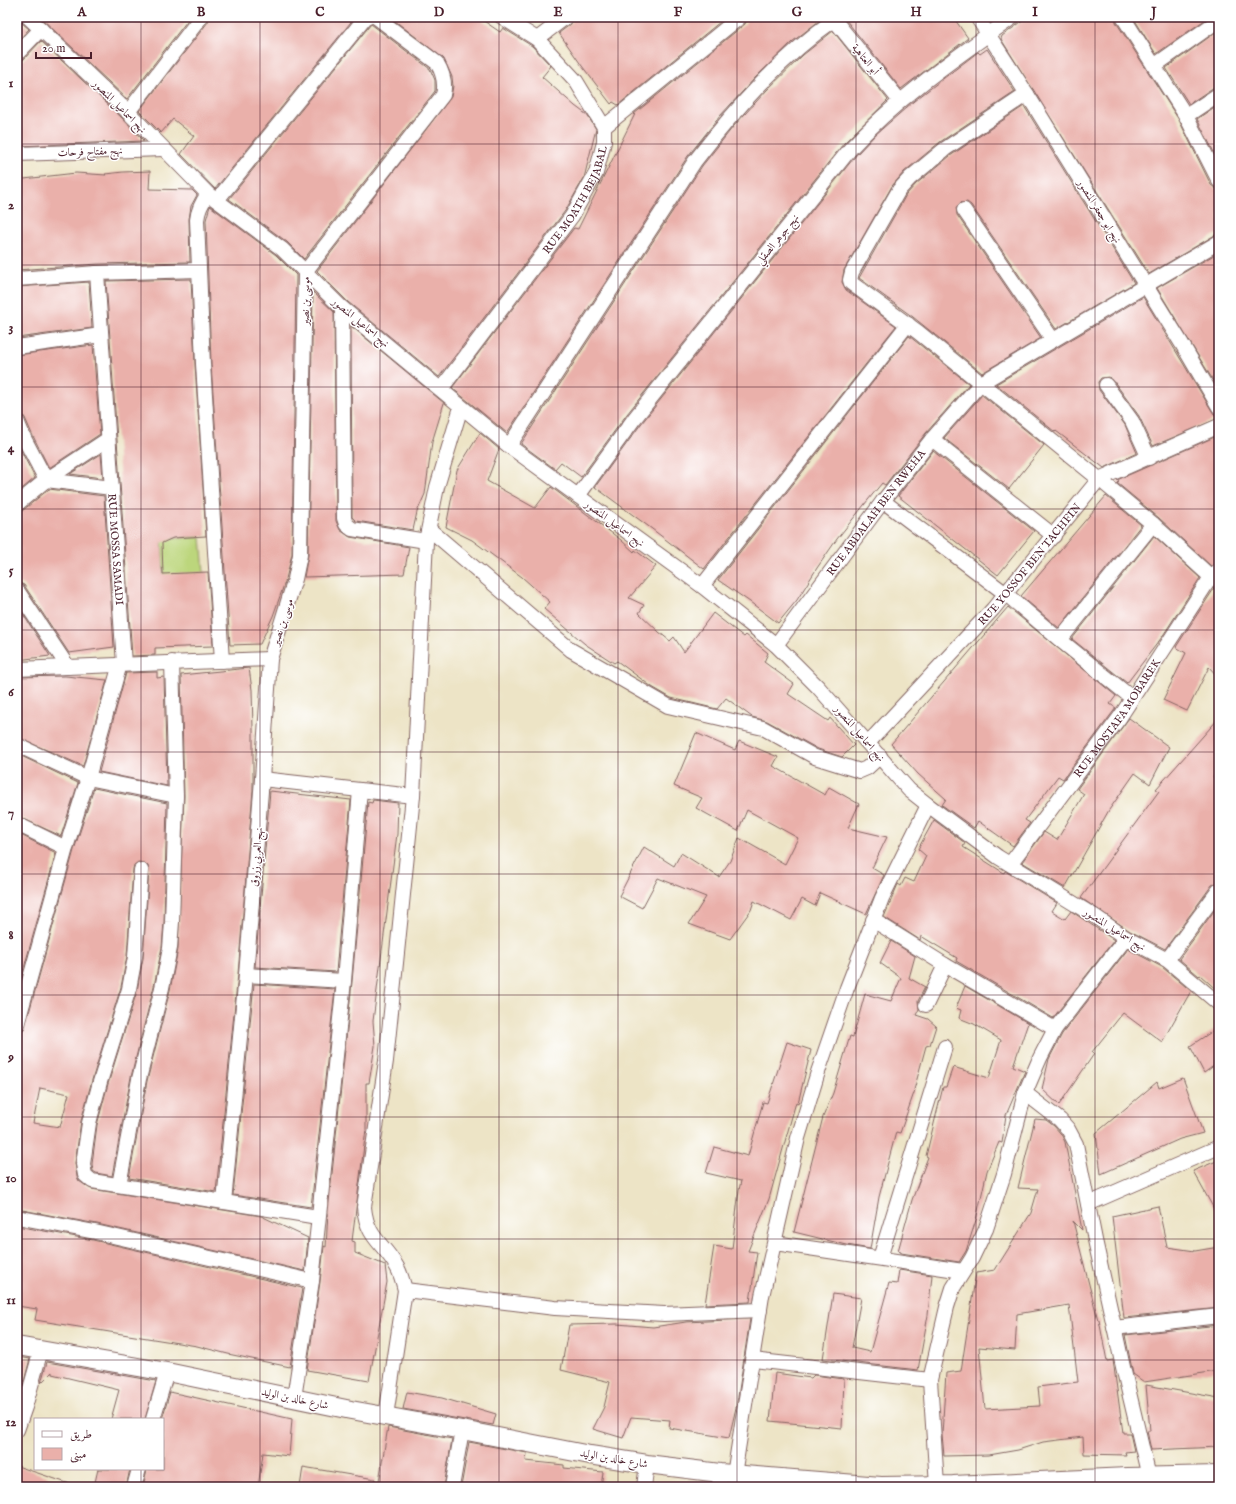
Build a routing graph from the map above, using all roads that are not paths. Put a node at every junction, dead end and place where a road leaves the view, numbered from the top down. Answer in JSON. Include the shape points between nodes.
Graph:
{"nodes":[{"id":1,"x":28,"y":17,"type":"edge"},
{"id":2,"x":201,"y":17,"type":"edge"},
{"id":3,"x":366,"y":17,"type":"edge"},
{"id":4,"x":376,"y":17,"type":"edge"},
{"id":5,"x":502,"y":17,"type":"edge"},
{"id":6,"x":566,"y":17,"type":"edge"},
{"id":7,"x":740,"y":17,"type":"edge"},
{"id":8,"x":977,"y":17,"type":"edge"},
{"id":9,"x":1013,"y":17,"type":"edge"},
{"id":10,"x":1123,"y":17,"type":"edge"},
{"id":11,"x":834,"y":18,"type":"edge"},
{"id":12,"x":1219,"y":20,"type":"edge"},
{"id":13,"x":41,"y":29,"type":"junction"},
{"id":14,"x":989,"y":34,"type":"junction"},
{"id":15,"x":538,"y":38,"type":"junction"},
{"id":16,"x":17,"y":54,"type":"edge"},
{"id":17,"x":1154,"y":66,"type":"junction"},
{"id":18,"x":1027,"y":94,"type":"junction"},
{"id":19,"x":1219,"y":94,"type":"edge"},
{"id":20,"x":900,"y":101,"type":"junction"},
{"id":21,"x":128,"y":112,"type":"junction"},
{"id":22,"x":1186,"y":116,"type":"junction"},
{"id":23,"x":604,"y":127,"type":"junction"},
{"id":24,"x":163,"y":149,"type":"junction"},
{"id":25,"x":17,"y":154,"type":"edge"},
{"id":26,"x":1219,"y":181,"type":"edge"},
{"id":27,"x":212,"y":197,"type":"junction"},
{"id":28,"x":964,"y":210,"type":"dead end"},
{"id":29,"x":1219,"y":242,"type":"edge"},
{"id":30,"x":199,"y":270,"type":"junction"},
{"id":31,"x":305,"y":272,"type":"junction"},
{"id":32,"x":97,"y":273,"type":"junction"},
{"id":33,"x":17,"y":278,"type":"edge"},
{"id":34,"x":1146,"y":285,"type":"junction"},
{"id":35,"x":342,"y":308,"type":"junction"},
{"id":36,"x":908,"y":324,"type":"junction"},
{"id":37,"x":101,"y":335,"type":"junction"},
{"id":38,"x":1053,"y":340,"type":"junction"},
{"id":39,"x":17,"y":347,"type":"edge"},
{"id":40,"x":981,"y":383,"type":"junction"},
{"id":41,"x":1106,"y":385,"type":"dead end"},
{"id":42,"x":441,"y":390,"type":"junction"},
{"id":43,"x":1219,"y":406,"type":"edge"},
{"id":44,"x":461,"y":407,"type":"junction"},
{"id":45,"x":17,"y":421,"type":"edge"},
{"id":46,"x":1219,"y":426,"type":"edge"},
{"id":47,"x":108,"y":439,"type":"junction"},
{"id":48,"x":932,"y":439,"type":"junction"},
{"id":49,"x":20,"y":440,"type":"edge"},
{"id":50,"x":509,"y":446,"type":"junction"},
{"id":51,"x":1149,"y":458,"type":"junction"},
{"id":52,"x":1099,"y":479,"type":"junction"},
{"id":53,"x":46,"y":480,"type":"junction"},
{"id":54,"x":112,"y":488,"type":"junction"},
{"id":55,"x":578,"y":496,"type":"junction"},
{"id":56,"x":883,"y":500,"type":"junction"},
{"id":57,"x":17,"y":504,"type":"edge"},
{"id":58,"x":1153,"y":524,"type":"junction"},
{"id":59,"x":428,"y":535,"type":"junction"},
{"id":60,"x":1054,"y":536,"type":"junction"},
{"id":61,"x":1215,"y":574,"type":"edge"},
{"id":62,"x":702,"y":586,"type":"junction"},
{"id":63,"x":17,"y":590,"type":"edge"},
{"id":64,"x":1006,"y":594,"type":"junction"},
{"id":65,"x":1060,"y":640,"type":"junction"},
{"id":66,"x":776,"y":645,"type":"junction"},
{"id":67,"x":270,"y":659,"type":"junction"},
{"id":68,"x":222,"y":661,"type":"junction"},
{"id":69,"x":172,"y":662,"type":"junction"},
{"id":70,"x":122,"y":664,"type":"junction"},
{"id":71,"x":68,"y":667,"type":"junction"},
{"id":72,"x":17,"y":669,"type":"edge"},
{"id":73,"x":1132,"y":698,"type":"junction"},
{"id":74,"x":868,"y":742,"type":"junction"},
{"id":75,"x":17,"y":745,"type":"edge"},
{"id":76,"x":880,"y":756,"type":"junction"},
{"id":77,"x":88,"y":778,"type":"junction"},
{"id":78,"x":262,"y":779,"type":"junction"},
{"id":79,"x":360,"y":790,"type":"junction"},
{"id":80,"x":176,"y":796,"type":"junction"},
{"id":81,"x":413,"y":796,"type":"junction"},
{"id":82,"x":928,"y":805,"type":"junction"},
{"id":83,"x":17,"y":824,"type":"edge"},
{"id":84,"x":66,"y":848,"type":"junction"},
{"id":85,"x":1010,"y":864,"type":"junction"},
{"id":86,"x":141,"y":870,"type":"dead end"},
{"id":87,"x":1219,"y":890,"type":"edge"},
{"id":88,"x":873,"y":920,"type":"junction"},
{"id":89,"x":1126,"y":938,"type":"junction"},
{"id":90,"x":1167,"y":960,"type":"junction"},
{"id":91,"x":945,"y":965,"type":"junction"},
{"id":92,"x":246,"y":975,"type":"junction"},
{"id":93,"x":344,"y":981,"type":"junction"},
{"id":94,"x":1219,"y":1004,"type":"edge"},
{"id":95,"x":926,"y":1005,"type":"dead end"},
{"id":96,"x":17,"y":1024,"type":"edge"},
{"id":97,"x":1055,"y":1029,"type":"junction"},
{"id":98,"x":945,"y":1047,"type":"dead end"},
{"id":99,"x":1025,"y":1092,"type":"junction"},
{"id":100,"x":1219,"y":1147,"type":"edge"},
{"id":101,"x":119,"y":1185,"type":"junction"},
{"id":102,"x":224,"y":1202,"type":"junction"},
{"id":103,"x":1088,"y":1204,"type":"junction"},
{"id":104,"x":17,"y":1217,"type":"edge"},
{"id":105,"x":318,"y":1218,"type":"junction"},
{"id":106,"x":775,"y":1243,"type":"junction"},
{"id":107,"x":880,"y":1258,"type":"junction"},
{"id":108,"x":963,"y":1272,"type":"junction"},
{"id":109,"x":312,"y":1281,"type":"junction"},
{"id":110,"x":405,"y":1290,"type":"junction"},
{"id":111,"x":760,"y":1310,"type":"junction"},
{"id":112,"x":1219,"y":1316,"type":"edge"},
{"id":113,"x":1114,"y":1328,"type":"junction"},
{"id":114,"x":17,"y":1346,"type":"edge"},
{"id":115,"x":41,"y":1350,"type":"junction"},
{"id":116,"x":753,"y":1360,"type":"junction"},
{"id":117,"x":167,"y":1372,"type":"junction"},
{"id":118,"x":930,"y":1380,"type":"junction"},
{"id":119,"x":294,"y":1398,"type":"junction"},
{"id":120,"x":386,"y":1416,"type":"junction"},
{"id":121,"x":153,"y":1418,"type":"edge"},
{"id":122,"x":17,"y":1430,"type":"edge"},
{"id":123,"x":462,"y":1430,"type":"junction"},
{"id":124,"x":647,"y":1464,"type":"junction"},
{"id":125,"x":139,"y":1470,"type":"edge"},
{"id":126,"x":1219,"y":1475,"type":"edge"},
{"id":127,"x":1149,"y":1477,"type":"junction"},
{"id":128,"x":724,"y":1478,"type":"edge"},
{"id":129,"x":1127,"y":1482,"type":"edge"},
{"id":130,"x":881,"y":1486,"type":"edge"},
{"id":131,"x":948,"y":1486,"type":"edge"},
{"id":132,"x":134,"y":1487,"type":"edge"},
{"id":133,"x":452,"y":1487,"type":"edge"},
{"id":134,"x":644,"y":1487,"type":"edge"}],
"edges":[{"from":1,"to":13,"type":"street","name":"نهج اسماعيل المنصور"},
{"from":2,"to":21,"type":"street"},
{"from":3,"to":27,"type":"street"},
{"from":4,"to":31,"type":"street","name":"موسى بن نصير","via":[[437,63],[442,71],[445,88],[443,95]]},
{"from":5,"to":15,"type":"street"},
{"from":6,"to":15,"type":"street"},
{"from":7,"to":23,"type":"street"},
{"from":8,"to":14,"type":"street","name":"نهج ابو جعفر المنصور"},
{"from":9,"to":14,"type":"street","name":"نهج جوهر الصقلي"},
{"from":10,"to":17,"type":"street"},
{"from":11,"to":20,"type":"street","name":"أبو العتاهية"},
{"from":11,"to":50,"type":"street","via":[[788,57],[751,94],[695,161]]},
{"from":12,"to":17,"type":"street"},
{"from":13,"to":16,"type":"street"},
{"from":13,"to":21,"type":"street","name":"نهج اسماعيل المنصور"},
{"from":14,"to":18,"type":"street","name":"نهج ابو جعفر المنصور"},
{"from":14,"to":20,"type":"street","name":"نهج جوهر الصقلي"},
{"from":15,"to":23,"type":"street","via":[[576,81]]},
{"from":17,"to":22,"type":"street"},
{"from":18,"to":34,"type":"street","name":"نهج ابو جعفر المنصور"},
{"from":18,"to":36,"type":"street","via":[[945,149],[910,178],[899,190],[852,272],[852,285]]},
{"from":19,"to":22,"type":"street"},
{"from":20,"to":55,"type":"street","name":"نهج جوهر الصقلي","via":[[851,148],[634,419]]},
{"from":21,"to":24,"type":"street","name":"نهج اسماعيل المنصور"},
{"from":22,"to":26,"type":"street"},
{"from":23,"to":42,"type":"street","name":"RUE MOATH BEJABAL","via":[[604,142],[596,173],[572,216]]},
{"from":24,"to":25,"type":"street","name":"نهج مفتاح فرحات"},
{"from":24,"to":27,"type":"street","name":"نهج اسماعيل المنصور"},
{"from":27,"to":30,"type":"street","via":[[202,202],[198,210]]},
{"from":27,"to":31,"type":"street","name":"نهج اسماعيل المنصور","via":[[282,249]]},
{"from":28,"to":38,"type":"street"},
{"from":29,"to":34,"type":"street","name":"RUE ABDALAH BEN RWEHA"},
{"from":30,"to":32,"type":"street"},
{"from":30,"to":68,"type":"street"},
{"from":31,"to":35,"type":"street","name":"نهج اسماعيل المنصور"},
{"from":31,"to":67,"type":"street","name":"موسى بن نصير","via":[[300,556]]},
{"from":32,"to":33,"type":"street"},
{"from":32,"to":37,"type":"street","name":"RUE MOSSA SAMADI"},
{"from":34,"to":38,"type":"street","name":"RUE ABDALAH BEN RWEHA"},
{"from":34,"to":43,"type":"street","name":"نهج ابو جعفر المنصور"},
{"from":35,"to":42,"type":"street","name":"نهج اسماعيل المنصور"},
{"from":35,"to":59,"type":"street","via":[[346,524],[352,529]]},
{"from":36,"to":40,"type":"street"},
{"from":36,"to":62,"type":"street"},
{"from":37,"to":39,"type":"street"},
{"from":37,"to":47,"type":"street","name":"RUE MOSSA SAMADI"},
{"from":38,"to":40,"type":"street","name":"RUE ABDALAH BEN RWEHA"},
{"from":40,"to":48,"type":"street","name":"RUE ABDALAH BEN RWEHA"},
{"from":40,"to":52,"type":"street"},
{"from":41,"to":51,"type":"street","via":[[1132,421]]},
{"from":42,"to":44,"type":"street","name":"نهج اسماعيل المنصور"},
{"from":44,"to":50,"type":"street","name":"نهج اسماعيل المنصور"},
{"from":44,"to":59,"type":"street","via":[[437,487]]},
{"from":45,"to":49,"type":"street"},
{"from":46,"to":51,"type":"street","name":"RUE YOSSOF BEN TACHFIN"},
{"from":47,"to":53,"type":"street"},
{"from":47,"to":54,"type":"street","name":"RUE MOSSA SAMADI"},
{"from":48,"to":56,"type":"street","name":"RUE ABDALAH BEN RWEHA"},
{"from":48,"to":60,"type":"street"},
{"from":49,"to":53,"type":"street"},
{"from":50,"to":55,"type":"street","name":"نهج اسماعيل المنصور"},
{"from":51,"to":52,"type":"street","name":"RUE YOSSOF BEN TACHFIN"},
{"from":52,"to":58,"type":"street"},
{"from":52,"to":60,"type":"street","name":"RUE YOSSOF BEN TACHFIN"},
{"from":53,"to":54,"type":"street"},
{"from":53,"to":57,"type":"street"},
{"from":54,"to":70,"type":"street","name":"RUE MOSSA SAMADI"},
{"from":55,"to":62,"type":"street","name":"نهج اسماعيل المنصور"},
{"from":56,"to":64,"type":"street"},
{"from":56,"to":66,"type":"street","name":"RUE ABDALAH BEN RWEHA"},
{"from":58,"to":61,"type":"street"},
{"from":58,"to":65,"type":"street"},
{"from":59,"to":76,"type":"street","via":[[571,650],[668,706],[763,728],[815,757],[860,771]]},
{"from":59,"to":81,"type":"street"},
{"from":60,"to":64,"type":"street","name":"RUE YOSSOF BEN TACHFIN"},
{"from":61,"to":73,"type":"street","name":"RUE MOSTAFA MOBAREK"},
{"from":62,"to":66,"type":"street","name":"نهج اسماعيل المنصور"},
{"from":63,"to":71,"type":"street"},
{"from":64,"to":65,"type":"street"},
{"from":64,"to":74,"type":"street","name":"RUE YOSSOF BEN TACHFIN"},
{"from":65,"to":73,"type":"street"},
{"from":66,"to":74,"type":"street","name":"نهج اسماعيل المنصور"},
{"from":67,"to":68,"type":"street"},
{"from":67,"to":78,"type":"street","name":"نهج العربي زروق"},
{"from":68,"to":69,"type":"street"},
{"from":69,"to":70,"type":"street"},
{"from":69,"to":80,"type":"street"},
{"from":70,"to":71,"type":"street"},
{"from":70,"to":77,"type":"street"},
{"from":71,"to":72,"type":"street"},
{"from":73,"to":85,"type":"street","name":"RUE MOSTAFA MOBAREK"},
{"from":74,"to":76,"type":"street","name":"نهج اسماعيل المنصور"},
{"from":75,"to":77,"type":"street"},
{"from":76,"to":82,"type":"street","name":"نهج اسماعيل المنصور","via":[[909,790]]},
{"from":77,"to":80,"type":"street"},
{"from":77,"to":84,"type":"street"},
{"from":78,"to":79,"type":"street"},
{"from":78,"to":92,"type":"street","name":"نهج العربي زروق"},
{"from":79,"to":81,"type":"street"},
{"from":79,"to":93,"type":"street"},
{"from":80,"to":101,"type":"street","via":[[170,948],[139,1080]]},
{"from":81,"to":110,"type":"street","via":[[386,1061],[364,1207],[365,1221],[371,1234],[396,1266]]},
{"from":82,"to":85,"type":"street","name":"نهج اسماعيل المنصور"},
{"from":82,"to":88,"type":"street"},
{"from":83,"to":84,"type":"street"},
{"from":84,"to":96,"type":"street"},
{"from":85,"to":89,"type":"street","name":"نهج اسماعيل المنصور"},
{"from":86,"to":101,"type":"street","via":[[136,957],[89,1123],[83,1164],[85,1175],[92,1181]]},
{"from":87,"to":90,"type":"street"},
{"from":88,"to":91,"type":"street"},
{"from":88,"to":106,"type":"street","via":[[846,988],[798,1138]]},
{"from":89,"to":90,"type":"street","name":"نهج اسماعيل المنصور"},
{"from":89,"to":97,"type":"street"},
{"from":90,"to":94,"type":"street","name":"نهج اسماعيل المنصور"},
{"from":91,"to":95,"type":"street"},
{"from":91,"to":97,"type":"street"},
{"from":92,"to":93,"type":"street"},
{"from":92,"to":102,"type":"street","name":"نهج العربي زروق"},
{"from":93,"to":105,"type":"street"},
{"from":97,"to":99,"type":"street"},
{"from":98,"to":107,"type":"street"},
{"from":99,"to":103,"type":"street","via":[[1060,1120],[1074,1138]]},
{"from":99,"to":108,"type":"street","via":[[1004,1174],[986,1229]]},
{"from":100,"to":103,"type":"street"},
{"from":101,"to":102,"type":"street"},
{"from":102,"to":105,"type":"street"},
{"from":103,"to":113,"type":"street"},
{"from":104,"to":109,"type":"street","via":[[102,1233]]},
{"from":105,"to":109,"type":"street"},
{"from":106,"to":107,"type":"street"},
{"from":106,"to":111,"type":"street"},
{"from":107,"to":108,"type":"street"},
{"from":108,"to":118,"type":"street","via":[[953,1288],[947,1306]]},
{"from":109,"to":119,"type":"street"},
{"from":110,"to":111,"type":"street","via":[[555,1308],[664,1314]]},
{"from":110,"to":120,"type":"street"},
{"from":111,"to":116,"type":"street"},
{"from":112,"to":113,"type":"street"},
{"from":113,"to":127,"type":"street"},
{"from":114,"to":115,"type":"street","name":"شارع خالد بن الوليد"},
{"from":115,"to":117,"type":"street","name":"شارع خالد بن الوليد"},
{"from":115,"to":122,"type":"street"},
{"from":116,"to":118,"type":"street"},
{"from":116,"to":128,"type":"street"},
{"from":117,"to":119,"type":"street","name":"شارع خالد بن الوليد"},
{"from":117,"to":121,"type":"street"},
{"from":118,"to":131,"type":"street"},
{"from":119,"to":120,"type":"street","name":"شارع خالد بن الوليد"},
{"from":120,"to":123,"type":"street","name":"شارع خالد بن الوليد"},
{"from":123,"to":124,"type":"street","name":"شارع خالد بن الوليد"},
{"from":123,"to":133,"type":"street"},
{"from":124,"to":128,"type":"street","name":"شارع خالد بن الوليد"},
{"from":124,"to":134,"type":"street"},
{"from":125,"to":132,"type":"street"},
{"from":126,"to":127,"type":"street","name":"شارع خالد بن الوليد"},
{"from":127,"to":129,"type":"street","name":"شارع خالد بن الوليد"},
{"from":128,"to":130,"type":"street","name":"شارع خالد بن الوليد"},
{"from":129,"to":131,"type":"street","name":"شارع خالد بن الوليد"},
{"from":130,"to":131,"type":"street","name":"شارع خالد بن الوليد"}]}
